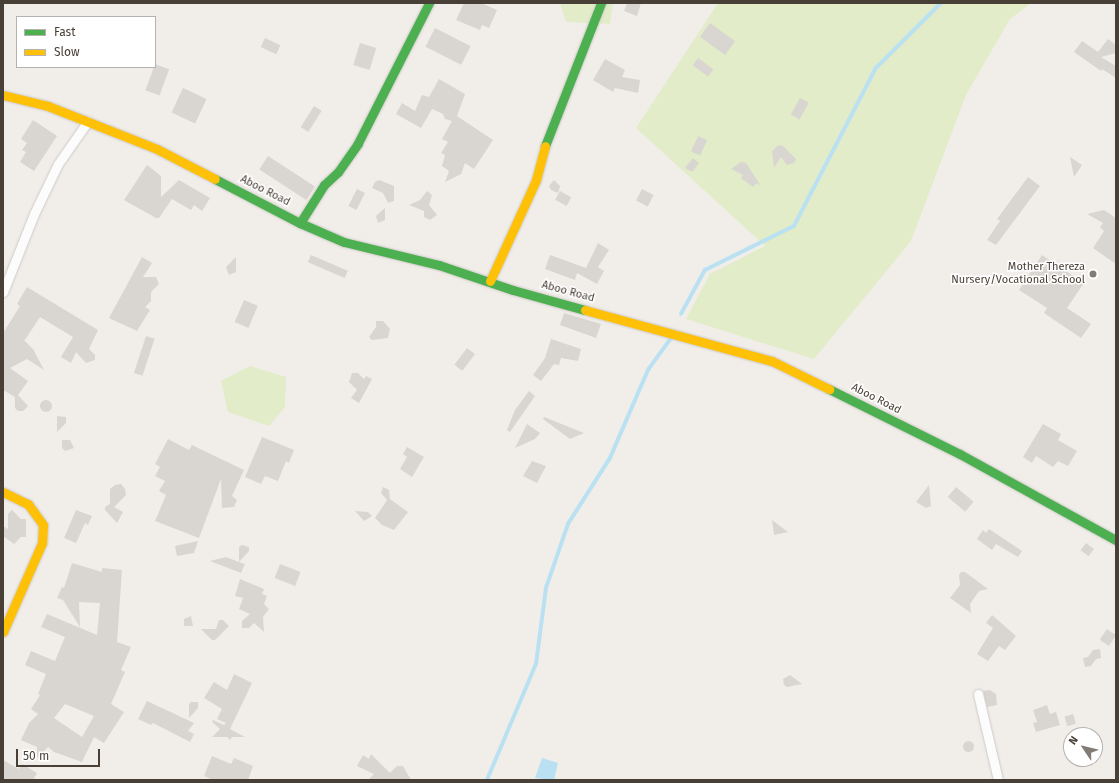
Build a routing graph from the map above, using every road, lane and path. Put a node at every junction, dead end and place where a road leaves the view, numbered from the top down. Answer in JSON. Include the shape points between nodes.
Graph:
{"nodes":[{"id":1,"x":429,"y":3,"type":"edge"},
{"id":2,"x":601,"y":3,"type":"edge"},
{"id":3,"x":3,"y":95,"type":"edge"},
{"id":4,"x":88,"y":120,"type":"junction"},
{"id":5,"x":300,"y":223,"type":"junction"},
{"id":6,"x":490,"y":282,"type":"junction"},
{"id":7,"x":3,"y":292,"type":"edge"},
{"id":8,"x":3,"y":492,"type":"edge"},
{"id":9,"x":1116,"y":540,"type":"edge"},
{"id":10,"x":3,"y":632,"type":"edge"},
{"id":11,"x":978,"y":694,"type":"dead end"},
{"id":12,"x":998,"y":780,"type":"edge"}],
"edges":[{"from":1,"to":5,"type":"street","via":[[358,143],[338,172],[324,185]]},
{"from":2,"to":6,"type":"street","via":[[546,144],[536,180]]},
{"from":3,"to":4,"type":"street","name":"Aboo Road","via":[[48,106]]},
{"from":4,"to":5,"type":"street","name":"Aboo Road","via":[[157,149]]},
{"from":4,"to":7,"type":"street","via":[[58,164],[34,214]]},
{"from":5,"to":6,"type":"street","name":"Aboo Road","via":[[344,242],[439,265]]},
{"from":6,"to":9,"type":"street","name":"Aboo Road","via":[[758,356],[791,369],[960,454]]},
{"from":8,"to":10,"type":"street","via":[[28,504],[43,525],[42,543]]},
{"from":11,"to":12,"type":"street"}]}
